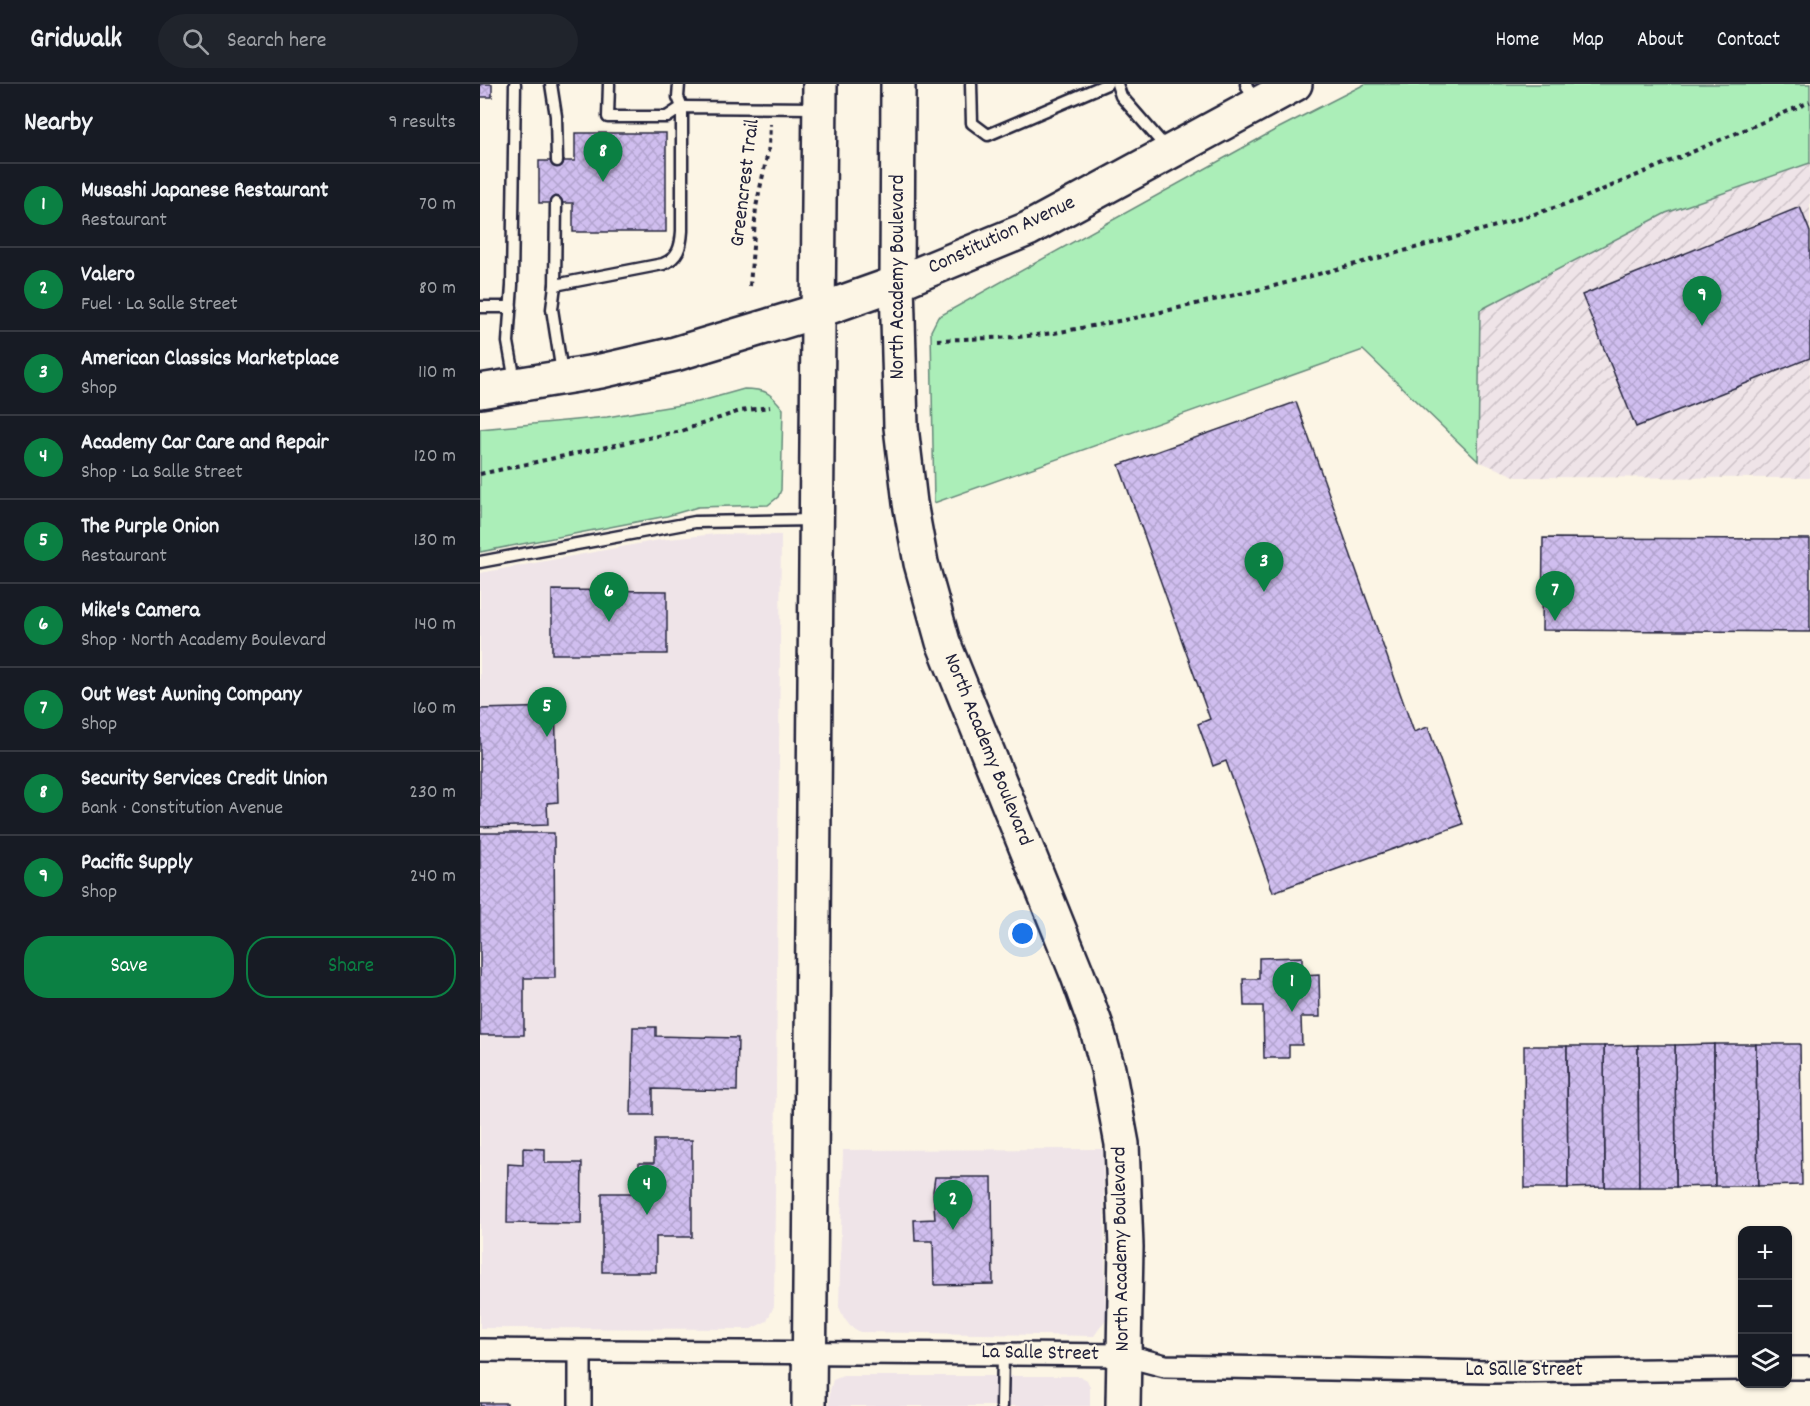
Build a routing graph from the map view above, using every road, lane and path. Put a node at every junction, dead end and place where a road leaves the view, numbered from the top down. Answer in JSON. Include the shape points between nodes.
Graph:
{"nodes":[{"id":1,"x":514,"y":84,"type":"edge"},
{"id":2,"x":551,"y":84,"type":"edge"},
{"id":3,"x":609,"y":84,"type":"edge"},
{"id":4,"x":679,"y":84,"type":"edge"},
{"id":5,"x":898,"y":84,"type":"edge"},
{"id":6,"x":971,"y":84,"type":"edge"},
{"id":7,"x":1107,"y":84,"type":"edge"},
{"id":8,"x":1117,"y":84,"type":"edge"},
{"id":9,"x":1295,"y":84,"type":"edge"},
{"id":10,"x":1250,"y":95,"type":"edge"},
{"id":11,"x":820,"y":96,"type":"edge"},
{"id":12,"x":1810,"y":102,"type":"edge"},
{"id":13,"x":682,"y":107,"type":"junction"},
{"id":14,"x":770,"y":108,"type":"junction"},
{"id":15,"x":1170,"y":152,"type":"junction"},
{"id":16,"x":557,"y":161,"type":"dead end"},
{"id":17,"x":556,"y":203,"type":"dead end"},
{"id":18,"x":897,"y":284,"type":"junction"},
{"id":19,"x":555,"y":285,"type":"junction"},
{"id":20,"x":750,"y":286,"type":"dead end"},
{"id":21,"x":480,"y":307,"type":"edge"},
{"id":22,"x":511,"y":307,"type":"junction"},
{"id":23,"x":818,"y":311,"type":"junction"},
{"id":24,"x":937,"y":340,"type":"dead end"},
{"id":25,"x":563,"y":378,"type":"junction"},
{"id":26,"x":516,"y":384,"type":"junction"},
{"id":27,"x":480,"y":391,"type":"edge"},
{"id":28,"x":770,"y":407,"type":"dead end"},
{"id":29,"x":480,"y":474,"type":"edge"},
{"id":30,"x":817,"y":520,"type":"junction"},
{"id":31,"x":480,"y":562,"type":"edge"},
{"id":32,"x":480,"y":1350,"type":"edge"},
{"id":33,"x":580,"y":1352,"type":"junction"},
{"id":34,"x":809,"y":1353,"type":"junction"},
{"id":35,"x":1003,"y":1354,"type":"junction"},
{"id":36,"x":1123,"y":1355,"type":"junction"},
{"id":37,"x":1792,"y":1368,"type":"edge"},
{"id":38,"x":1810,"y":1368,"type":"edge"},
{"id":39,"x":1738,"y":1369,"type":"edge"},
{"id":40,"x":580,"y":1406,"type":"edge"},
{"id":41,"x":809,"y":1406,"type":"edge"},
{"id":42,"x":1002,"y":1406,"type":"edge"},
{"id":43,"x":1123,"y":1406,"type":"edge"}],
"edges":[{"from":1,"to":22,"type":"lane"},
{"from":2,"to":16,"type":"lane"},
{"from":3,"to":13,"type":"lane","via":[[608,117],[667,117]]},
{"from":4,"to":13,"type":"lane"},
{"from":5,"to":18,"type":"main road","name":"North Academy Boulevard"},
{"from":6,"to":7,"type":"lane","via":[[972,123],[988,135]]},
{"from":8,"to":15,"type":"lane","via":[[1121,96]]},
{"from":9,"to":10,"type":"main road","name":"Constitution Avenue"},
{"from":10,"to":15,"type":"main road","name":"Constitution Avenue"},
{"from":11,"to":14,"type":"lane"},
{"from":11,"to":23,"type":"main road"},
{"from":12,"to":24,"type":"path","via":[[1576,201],[1489,228],[1274,286],[1135,318],[1018,337]]},
{"from":13,"to":14,"type":"lane"},
{"from":13,"to":19,"type":"lane","via":[[682,231],[675,257],[663,264]]},
{"from":14,"to":20,"type":"path","name":"Greencrest Trail","via":[[769,147],[756,207]]},
{"from":15,"to":18,"type":"main road","name":"Constitution Avenue","via":[[1028,229]]},
{"from":17,"to":19,"type":"lane"},
{"from":18,"to":23,"type":"main road","name":"Constitution Avenue"},
{"from":18,"to":36,"type":"main road","name":"North Academy Boulevard","via":[[901,428],[921,563],[944,642],[1078,976],[1108,1069],[1122,1144],[1126,1247]]},
{"from":19,"to":25,"type":"lane","via":[[552,309]]},
{"from":21,"to":22,"type":"lane"},
{"from":22,"to":26,"type":"lane","via":[[508,342]]},
{"from":23,"to":25,"type":"main road","name":"Constitution Avenue","via":[[675,354]]},
{"from":23,"to":30,"type":"main road"},
{"from":25,"to":26,"type":"main road","name":"Constitution Avenue"},
{"from":26,"to":27,"type":"main road","name":"Constitution Avenue"},
{"from":28,"to":29,"type":"path","via":[[740,411],[681,431]]},
{"from":30,"to":31,"type":"lane","via":[[695,522]]},
{"from":30,"to":34,"type":"main road"},
{"from":32,"to":33,"type":"street","name":"La Salle Street"},
{"from":33,"to":34,"type":"street","name":"La Salle Street"},
{"from":33,"to":40,"type":"street"},
{"from":34,"to":35,"type":"street","name":"La Salle Street"},
{"from":34,"to":41,"type":"main road"},
{"from":35,"to":36,"type":"street","name":"La Salle Street"},
{"from":35,"to":42,"type":"lane"},
{"from":36,"to":39,"type":"street","name":"La Salle Street","via":[[1165,1366],[1213,1368],[1489,1372]]},
{"from":36,"to":43,"type":"main road","name":"North Academy Boulevard"},
{"from":37,"to":38,"type":"street"}]}
